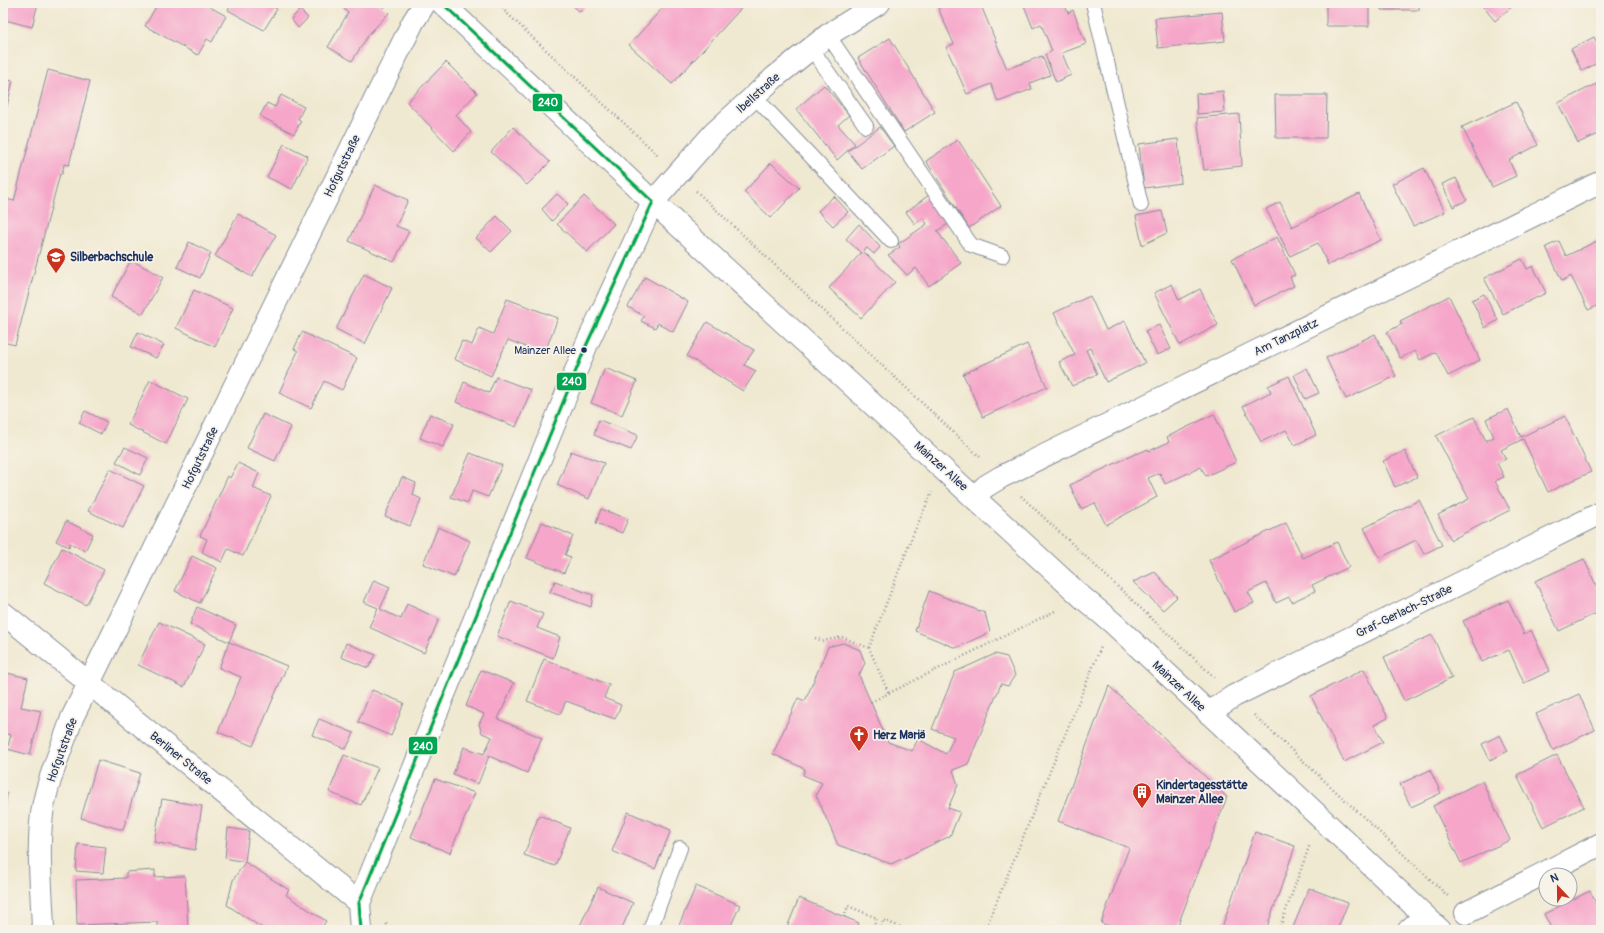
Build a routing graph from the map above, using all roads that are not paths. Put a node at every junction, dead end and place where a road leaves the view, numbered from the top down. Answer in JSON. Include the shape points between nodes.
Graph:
{"nodes":[{"id":1,"x":425,"y":3,"type":"edge"},
{"id":2,"x":442,"y":3,"type":"edge"},
{"id":3,"x":878,"y":3,"type":"edge"},
{"id":4,"x":1093,"y":3,"type":"edge"},
{"id":5,"x":828,"y":35,"type":"junction"},
{"id":6,"x":811,"y":48,"type":"junction"},
{"id":7,"x":754,"y":96,"type":"junction"},
{"id":8,"x":866,"y":126,"type":"dead end"},
{"id":9,"x":1601,"y":182,"type":"edge"},
{"id":10,"x":653,"y":202,"type":"junction"},
{"id":11,"x":1141,"y":205,"type":"dead end"},
{"id":12,"x":890,"y":242,"type":"dead end"},
{"id":13,"x":1002,"y":256,"type":"dead end"},
{"id":14,"x":974,"y":497,"type":"junction"},
{"id":15,"x":1601,"y":513,"type":"edge"},
{"id":16,"x":3,"y":613,"type":"edge"},
{"id":17,"x":90,"y":683,"type":"junction"},
{"id":18,"x":1208,"y":712,"type":"junction"},
{"id":19,"x":1601,"y":844,"type":"edge"},
{"id":20,"x":680,"y":848,"type":"dead end"},
{"id":21,"x":359,"y":903,"type":"junction"},
{"id":22,"x":1466,"y":912,"type":"dead end"},
{"id":23,"x":1425,"y":925,"type":"edge"},
{"id":24,"x":43,"y":930,"type":"edge"},
{"id":25,"x":361,"y":930,"type":"edge"},
{"id":26,"x":650,"y":930,"type":"edge"}],
"edges":[{"from":1,"to":17,"type":"street","name":"Hofgutstraße","via":[[412,22]]},
{"from":2,"to":10,"type":"street","name":"Mainzer Allee"},
{"from":3,"to":5,"type":"street","name":"Ibellstraße"},
{"from":4,"to":11,"type":"lane"},
{"from":5,"to":6,"type":"street","name":"Ibellstraße"},
{"from":5,"to":13,"type":"lane","via":[[971,245]]},
{"from":6,"to":7,"type":"street","name":"Ibellstraße"},
{"from":6,"to":8,"type":"lane"},
{"from":7,"to":10,"type":"street","name":"Ibellstraße","via":[[714,134]]},
{"from":7,"to":12,"type":"lane"},
{"from":9,"to":14,"type":"street","name":"Am Tanzplatz","via":[[1001,477]]},
{"from":10,"to":14,"type":"street","name":"Mainzer Allee"},
{"from":10,"to":21,"type":"street","name":"Ibellstraße","via":[[586,346]]},
{"from":14,"to":18,"type":"street","name":"Mainzer Allee"},
{"from":15,"to":18,"type":"street","name":"Graf-Gerlach-Straße","via":[[1234,696]]},
{"from":16,"to":17,"type":"street","name":"Berliner Straße"},
{"from":17,"to":21,"type":"street","name":"Berliner Straße"},
{"from":17,"to":24,"type":"street","name":"Hofgutstraße","via":[[72,718],[42,813],[40,846]]},
{"from":18,"to":23,"type":"street","name":"Mainzer Allee","via":[[1320,817]]},
{"from":19,"to":22,"type":"street"},
{"from":20,"to":26,"type":"lane"},
{"from":21,"to":25,"type":"street"}]}
